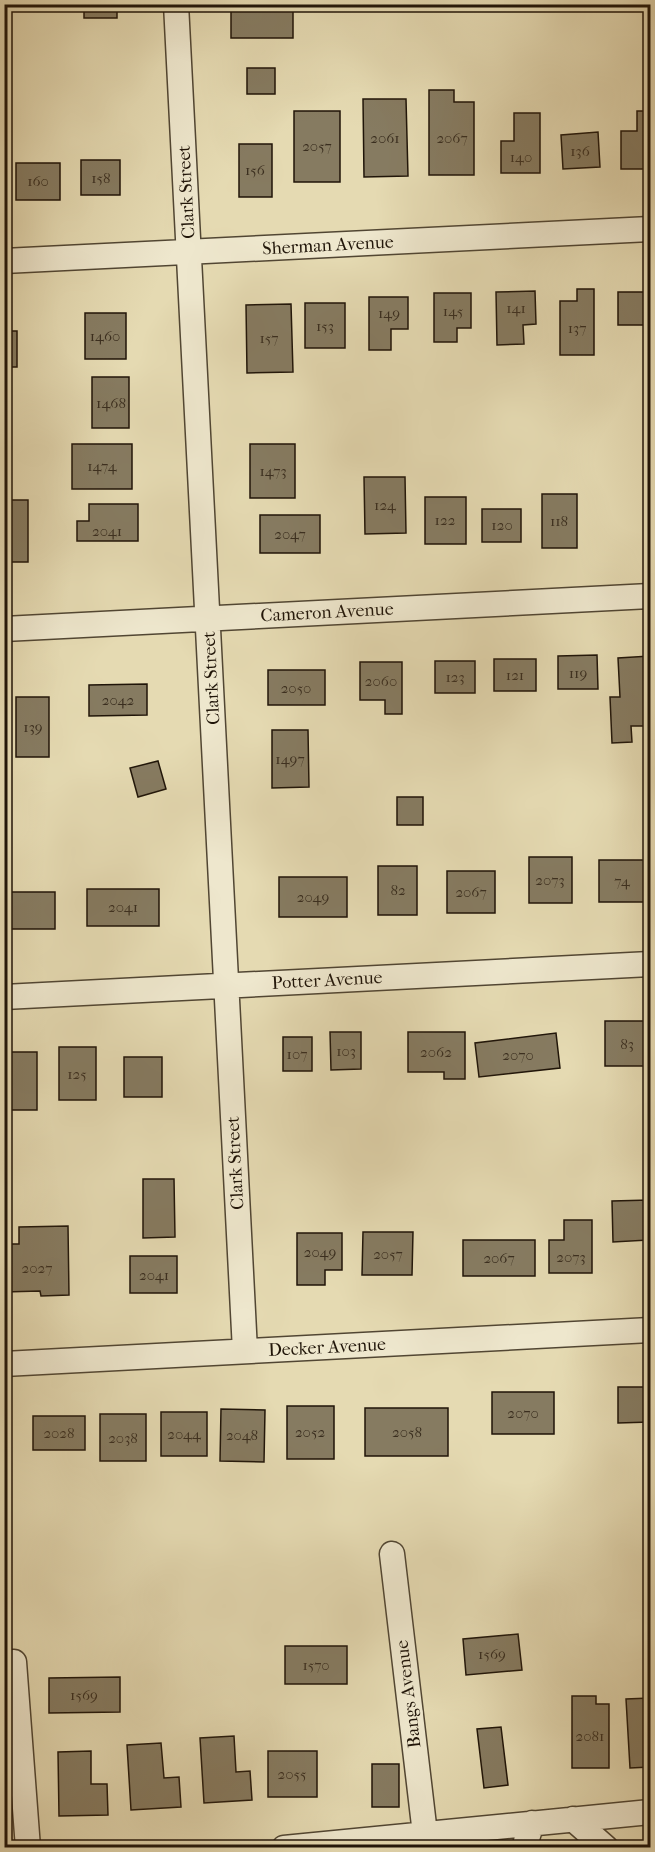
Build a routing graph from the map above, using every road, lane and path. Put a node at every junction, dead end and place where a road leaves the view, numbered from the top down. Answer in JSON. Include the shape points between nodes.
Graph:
{"nodes":[{"id":1,"x":176,"y":4,"type":"edge"},
{"id":2,"x":651,"y":229,"type":"edge"},
{"id":3,"x":189,"y":253,"type":"junction"},
{"id":4,"x":4,"y":261,"type":"edge"},
{"id":5,"x":651,"y":596,"type":"edge"},
{"id":6,"x":208,"y":618,"type":"junction"},
{"id":7,"x":4,"y":629,"type":"edge"},
{"id":8,"x":651,"y":964,"type":"edge"},
{"id":9,"x":226,"y":985,"type":"junction"},
{"id":10,"x":4,"y":997,"type":"edge"},
{"id":11,"x":651,"y":1330,"type":"edge"},
{"id":12,"x":245,"y":1351,"type":"junction"},
{"id":13,"x":4,"y":1364,"type":"edge"},
{"id":14,"x":392,"y":1554,"type":"dead end"},
{"id":15,"x":14,"y":1662,"type":"dead end"},
{"id":16,"x":651,"y":1812,"type":"edge"},
{"id":17,"x":573,"y":1819,"type":"junction"},
{"id":18,"x":532,"y":1823,"type":"junction"},
{"id":19,"x":424,"y":1834,"type":"junction"},
{"id":20,"x":28,"y":1848,"type":"edge"},
{"id":21,"x":284,"y":1848,"type":"edge"},
{"id":22,"x":524,"y":1848,"type":"edge"},
{"id":23,"x":606,"y":1848,"type":"edge"}],
"edges":[{"from":1,"to":3,"type":"street","name":"Clark Street"},
{"from":2,"to":3,"type":"street","name":"Sherman Avenue"},
{"from":3,"to":4,"type":"street","name":"Sherman Avenue"},
{"from":3,"to":6,"type":"street","name":"Clark Street"},
{"from":5,"to":6,"type":"street","name":"Cameron Avenue"},
{"from":6,"to":7,"type":"street","name":"Cameron Avenue"},
{"from":6,"to":9,"type":"street","name":"Clark Street"},
{"from":8,"to":9,"type":"street","name":"Potter Avenue"},
{"from":9,"to":10,"type":"street","name":"Potter Avenue"},
{"from":9,"to":12,"type":"street","name":"Clark Street"},
{"from":11,"to":12,"type":"street","name":"Decker Avenue"},
{"from":12,"to":13,"type":"street","name":"Decker Avenue"},
{"from":14,"to":19,"type":"street","name":"Bangs Avenue"},
{"from":15,"to":20,"type":"street"},
{"from":16,"to":17,"type":"street"},
{"from":17,"to":18,"type":"street"},
{"from":17,"to":23,"type":"street"},
{"from":18,"to":19,"type":"street"},
{"from":18,"to":22,"type":"street"},
{"from":19,"to":21,"type":"street"}]}
